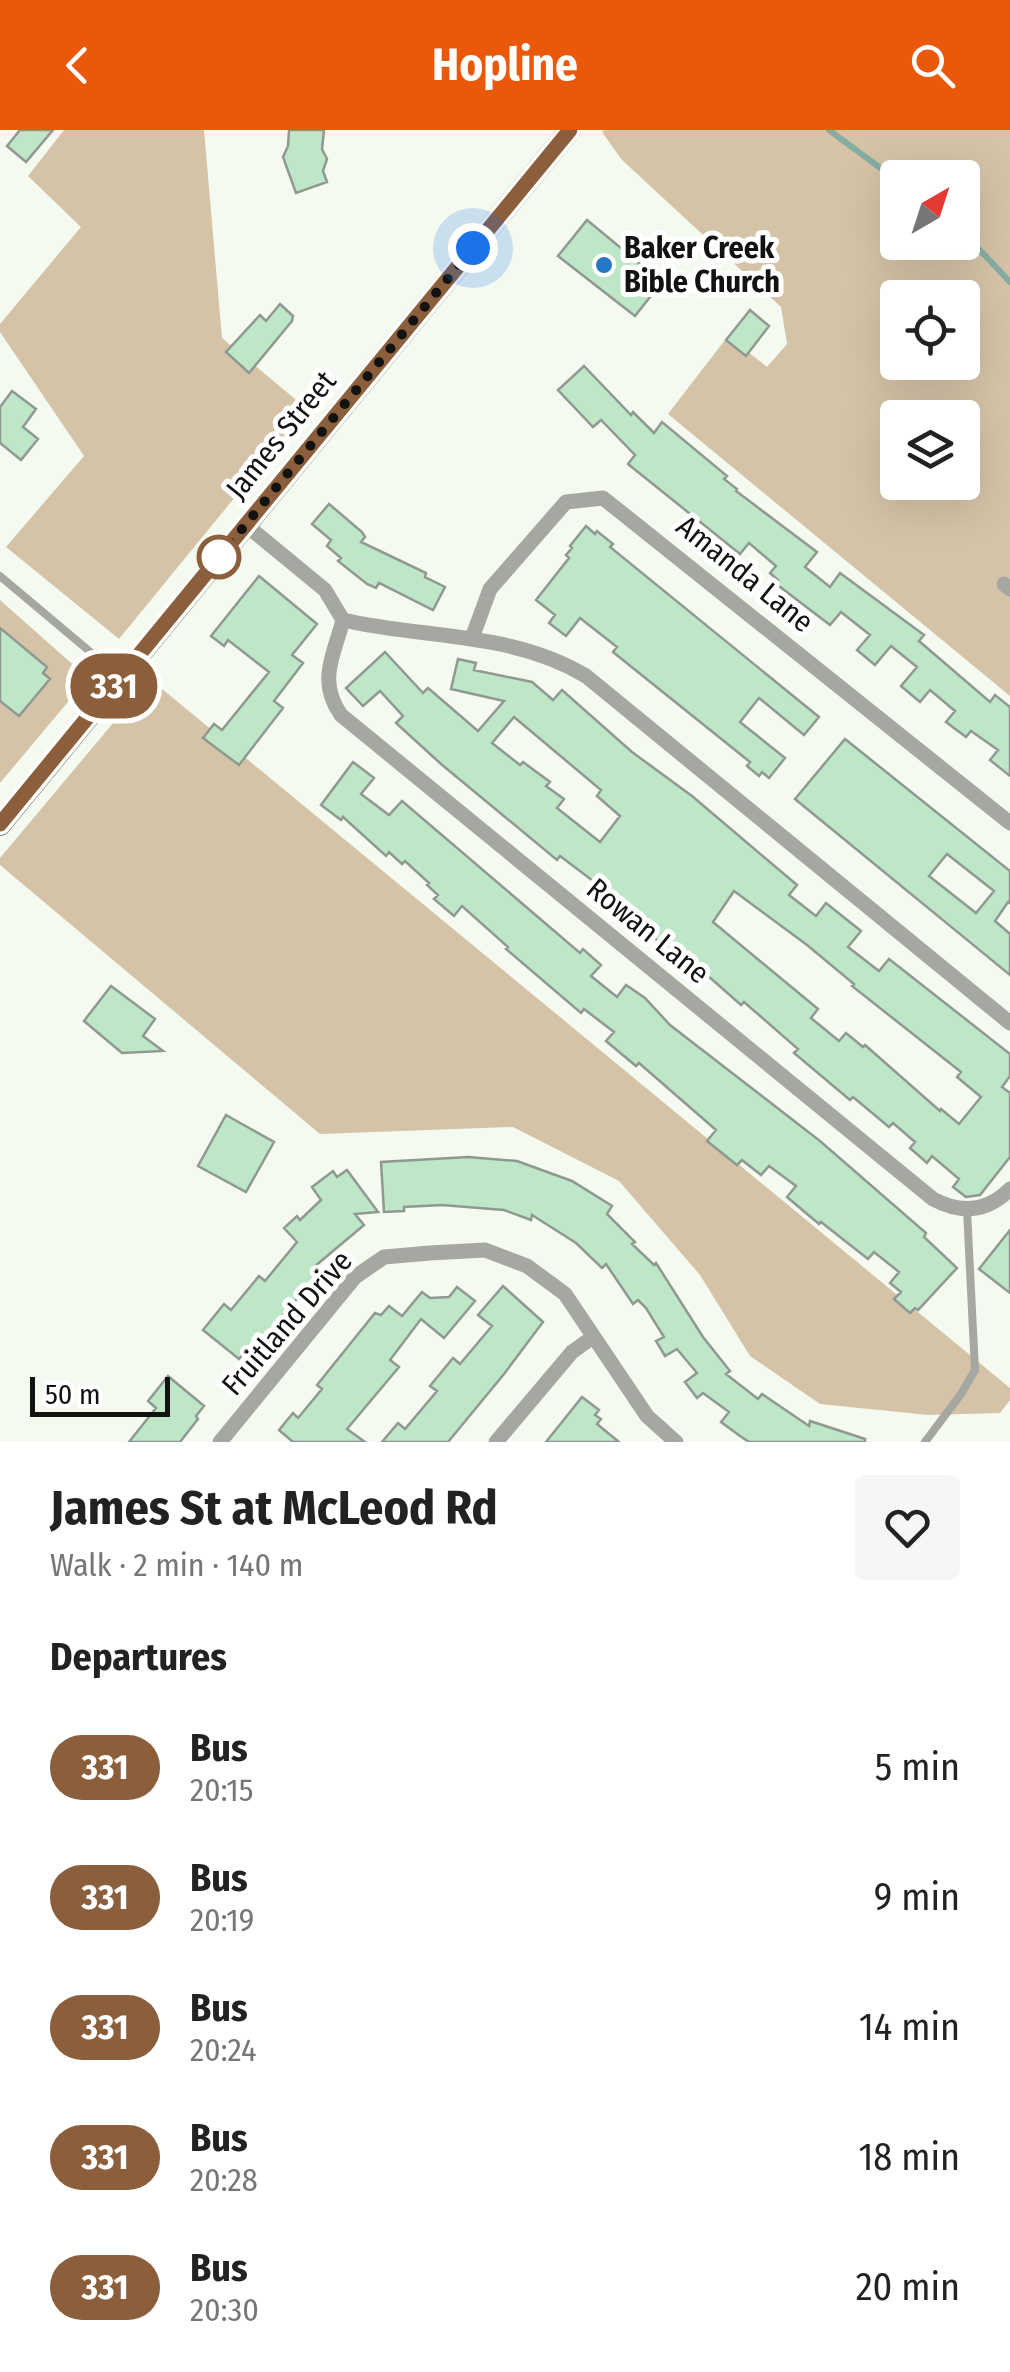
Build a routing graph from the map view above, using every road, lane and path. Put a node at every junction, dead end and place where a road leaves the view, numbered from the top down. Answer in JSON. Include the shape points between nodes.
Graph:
{"nodes":[{"id":1,"x":570,"y":130,"type":"edge"},
{"id":2,"x":246,"y":525,"type":"junction"},
{"id":3,"x":0,"y":576,"type":"edge"},
{"id":4,"x":343,"y":620,"type":"junction"},
{"id":5,"x":472,"y":638,"type":"junction"},
{"id":6,"x":121,"y":677,"type":"junction"},
{"id":7,"x":1010,"y":823,"type":"edge"},
{"id":8,"x":0,"y":824,"type":"edge"},
{"id":9,"x":1010,"y":1023,"type":"edge"},
{"id":10,"x":1010,"y":1188,"type":"edge"},
{"id":11,"x":967,"y":1210,"type":"junction"},
{"id":12,"x":593,"y":1337,"type":"junction"},
{"id":13,"x":220,"y":1442,"type":"edge"},
{"id":14,"x":496,"y":1442,"type":"edge"},
{"id":15,"x":676,"y":1442,"type":"edge"},
{"id":16,"x":924,"y":1442,"type":"edge"}],
"edges":[{"from":1,"to":2,"type":"main road","name":"James Street"},
{"from":2,"to":4,"type":"street","via":[[325,590]]},
{"from":2,"to":6,"type":"main road","name":"James Street"},
{"from":3,"to":6,"type":"lane"},
{"from":4,"to":5,"type":"street"},
{"from":4,"to":11,"type":"street","name":"Rowan Lane","via":[[326,679],[341,715],[933,1199]]},
{"from":5,"to":7,"type":"street","name":"Amanda Lane","via":[[490,589],[566,502],[604,498]]},
{"from":5,"to":9,"type":"street","via":[[532,650],[586,676]]},
{"from":6,"to":8,"type":"main road","name":"James Street"},
{"from":10,"to":11,"type":"street","via":[[985,1207]]},
{"from":11,"to":16,"type":"lane","via":[[975,1370]]},
{"from":12,"to":13,"type":"street","name":"Fruitland Drive","via":[[564,1294],[527,1266],[485,1250],[384,1257],[355,1277]]},
{"from":12,"to":14,"type":"street","via":[[572,1352]]},
{"from":12,"to":15,"type":"street","name":"Fruitland Drive","via":[[647,1416]]}]}
